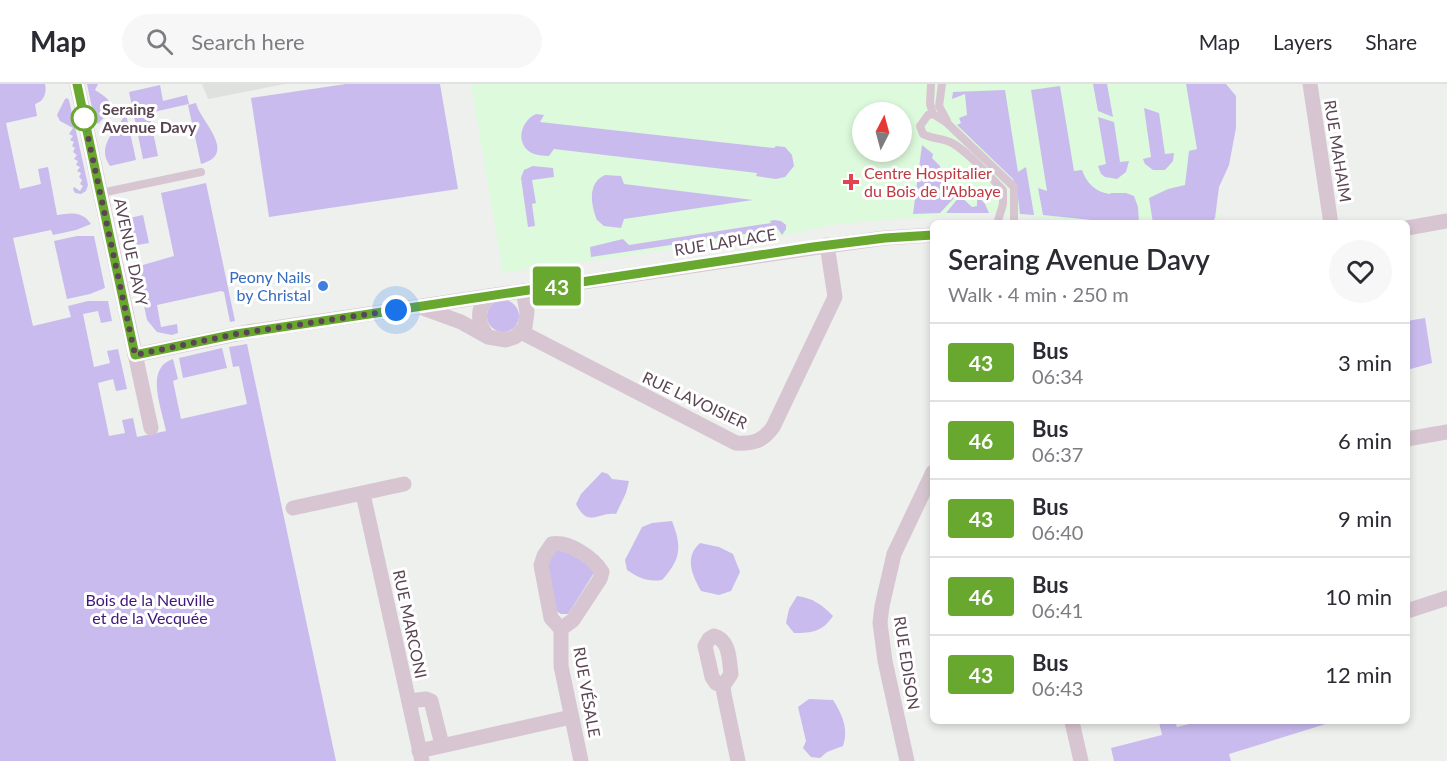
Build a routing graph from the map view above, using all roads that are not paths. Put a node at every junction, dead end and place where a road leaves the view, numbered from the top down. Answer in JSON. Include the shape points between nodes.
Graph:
{"nodes":[{"id":1,"x":77,"y":84,"type":"edge"},
{"id":2,"x":942,"y":84,"type":"edge"},
{"id":3,"x":1310,"y":84,"type":"edge"},
{"id":4,"x":931,"y":85,"type":"edge"},
{"id":5,"x":933,"y":114,"type":"junction"},
{"id":6,"x":947,"y":123,"type":"junction"},
{"id":7,"x":201,"y":172,"type":"dead end"},
{"id":8,"x":101,"y":193,"type":"junction"},
{"id":9,"x":998,"y":220,"type":"edge"},
{"id":10,"x":1014,"y":220,"type":"edge"},
{"id":11,"x":1330,"y":220,"type":"edge"},
{"id":12,"x":1447,"y":221,"type":"edge"},
{"id":13,"x":1410,"y":227,"type":"edge"},
{"id":14,"x":930,"y":235,"type":"edge"},
{"id":15,"x":827,"y":245,"type":"junction"},
{"id":16,"x":523,"y":291,"type":"junction"},
{"id":17,"x":490,"y":296,"type":"junction"},
{"id":18,"x":418,"y":306,"type":"junction"},
{"id":19,"x":521,"y":332,"type":"junction"},
{"id":20,"x":487,"y":336,"type":"junction"},
{"id":21,"x":135,"y":355,"type":"junction"},
{"id":22,"x":151,"y":428,"type":"dead end"},
{"id":23,"x":1447,"y":432,"type":"edge"},
{"id":24,"x":1410,"y":438,"type":"edge"},
{"id":25,"x":930,"y":478,"type":"edge"},
{"id":26,"x":404,"y":484,"type":"dead end"},
{"id":27,"x":363,"y":494,"type":"junction"},
{"id":28,"x":293,"y":508,"type":"dead end"},
{"id":29,"x":1447,"y":598,"type":"edge"},
{"id":30,"x":1410,"y":610,"type":"edge"},
{"id":31,"x":561,"y":629,"type":"junction"},
{"id":32,"x":723,"y":686,"type":"dead end"},
{"id":33,"x":409,"y":701,"type":"junction"},
{"id":34,"x":571,"y":717,"type":"junction"},
{"id":35,"x":1072,"y":724,"type":"edge"},
{"id":36,"x":442,"y":745,"type":"junction"},
{"id":37,"x":420,"y":756,"type":"edge"},
{"id":38,"x":581,"y":761,"type":"edge"},
{"id":39,"x":738,"y":761,"type":"edge"},
{"id":40,"x":907,"y":761,"type":"edge"},
{"id":41,"x":1081,"y":761,"type":"edge"}],
"edges":[{"from":1,"to":8,"type":"street","name":"AVENUE DAVY"},
{"from":2,"to":6,"type":"lane","via":[[939,105]]},
{"from":3,"to":11,"type":"street","name":"RUE MAHAIM"},
{"from":4,"to":5,"type":"lane"},
{"from":5,"to":6,"type":"lane"},
{"from":5,"to":9,"type":"lane","via":[[920,126],[923,134],[949,141],[1003,190]]},
{"from":6,"to":10,"type":"lane","via":[[1014,187]]},
{"from":7,"to":8,"type":"lane"},
{"from":8,"to":21,"type":"street","name":"AVENUE DAVY"},
{"from":12,"to":13,"type":"street"},
{"from":14,"to":15,"type":"street","name":"RUE LAPLACE"},
{"from":15,"to":16,"type":"street","name":"RUE LAPLACE"},
{"from":15,"to":19,"type":"street","name":"RUE LAVOISIER","via":[[835,297],[773,427],[758,442],[736,443]]},
{"from":16,"to":17,"type":"street","name":"RUE LAPLACE"},
{"from":16,"to":19,"type":"street","via":[[527,320]]},
{"from":17,"to":18,"type":"street","name":"RUE LAPLACE"},
{"from":17,"to":20,"type":"street","via":[[482,305],[479,318]]},
{"from":18,"to":20,"type":"street","name":"RUE LAPLACE"},
{"from":18,"to":21,"type":"street","name":"RUE LAPLACE","via":[[236,334]]},
{"from":19,"to":20,"type":"street","name":"RUE LAPLACE","via":[[506,340]]},
{"from":21,"to":22,"type":"street","name":"AVENUE DAVY"},
{"from":23,"to":24,"type":"street"},
{"from":25,"to":40,"type":"street","name":"RUE EDISON","via":[[894,554],[880,623]]},
{"from":26,"to":27,"type":"street"},
{"from":27,"to":28,"type":"street"},
{"from":27,"to":33,"type":"street","name":"RUE MARCONI"},
{"from":29,"to":30,"type":"street"},
{"from":31,"to":31,"type":"street","name":"RUE VÉSALE","via":[[551,618],[541,565],[552,544],[559,543],[597,564],[602,572],[573,620]]},
{"from":31,"to":34,"type":"street","name":"RUE VÉSALE","via":[[561,666]]},
{"from":32,"to":39,"type":"street"},
{"from":33,"to":36,"type":"street","via":[[431,701]]},
{"from":33,"to":37,"type":"street","name":"RUE MARCONI"},
{"from":34,"to":36,"type":"street"},
{"from":34,"to":38,"type":"street","name":"RUE VÉSALE"},
{"from":35,"to":41,"type":"street"},
{"from":36,"to":37,"type":"street"}]}
